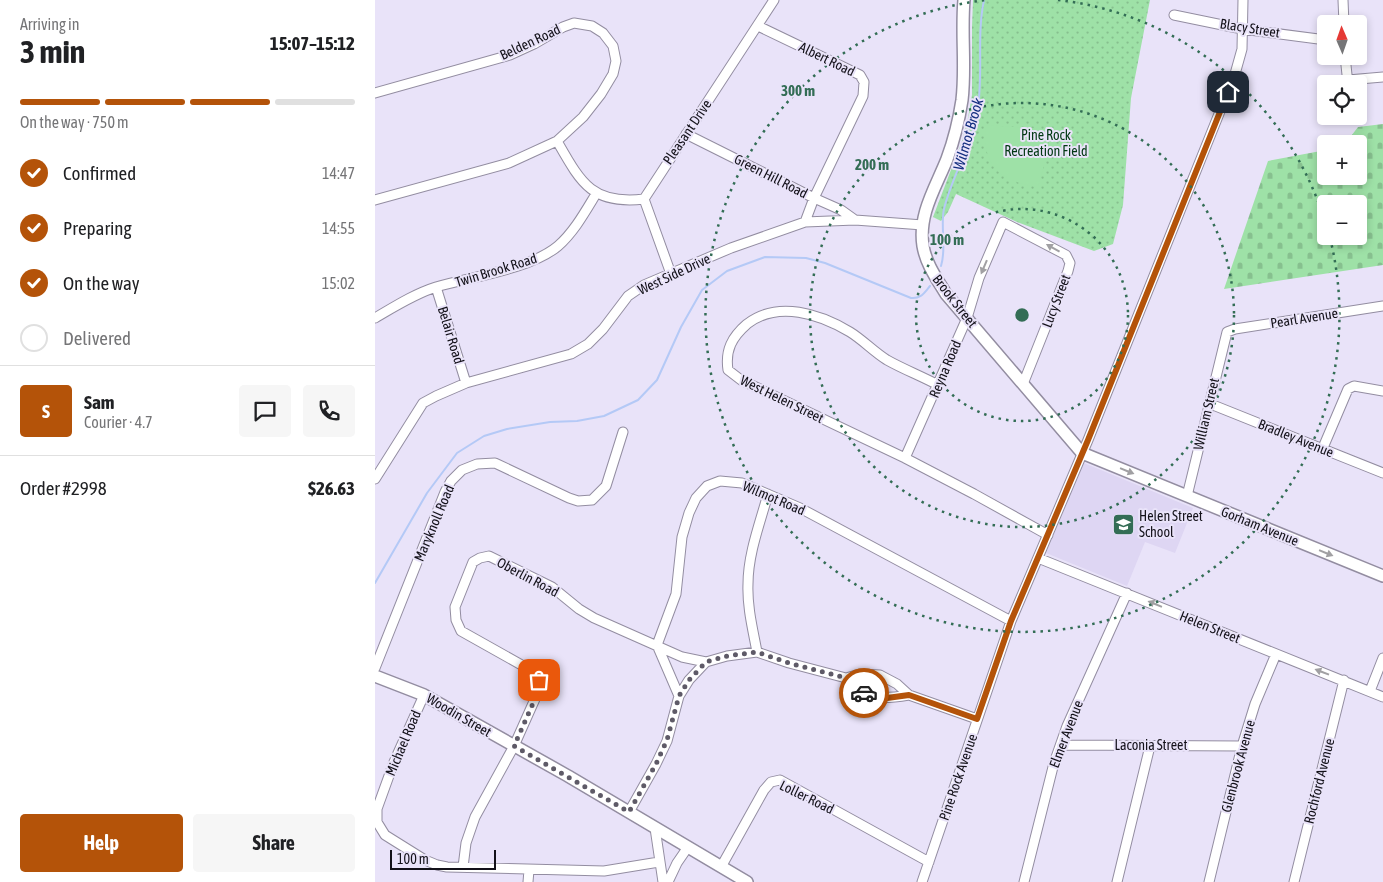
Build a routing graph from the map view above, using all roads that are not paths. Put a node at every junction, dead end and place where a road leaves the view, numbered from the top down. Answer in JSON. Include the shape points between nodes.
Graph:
{"nodes":[{"id":1,"x":774,"y":0,"type":"edge"},
{"id":2,"x":964,"y":0,"type":"edge"},
{"id":3,"x":1243,"y":0,"type":"edge"},
{"id":4,"x":1343,"y":0,"type":"edge"},
{"id":5,"x":1174,"y":15,"type":"dead end"},
{"id":6,"x":1344,"y":15,"type":"edge"},
{"id":7,"x":758,"y":26,"type":"junction"},
{"id":8,"x":1242,"y":29,"type":"junction"},
{"id":9,"x":1317,"y":39,"type":"edge"},
{"id":10,"x":1383,"y":77,"type":"edge"},
{"id":11,"x":1367,"y":79,"type":"edge"},
{"id":12,"x":375,"y":93,"type":"edge"},
{"id":13,"x":686,"y":134,"type":"junction"},
{"id":14,"x":557,"y":142,"type":"junction"},
{"id":15,"x":596,"y":194,"type":"junction"},
{"id":16,"x":814,"y":198,"type":"junction"},
{"id":17,"x":644,"y":199,"type":"junction"},
{"id":18,"x":375,"y":200,"type":"edge"},
{"id":19,"x":855,"y":220,"type":"junction"},
{"id":20,"x":805,"y":222,"type":"junction"},
{"id":21,"x":1003,"y":222,"type":"joint"},
{"id":22,"x":923,"y":225,"type":"junction"},
{"id":23,"x":671,"y":274,"type":"junction"},
{"id":24,"x":435,"y":287,"type":"junction"},
{"id":25,"x":1383,"y":306,"type":"edge"},
{"id":26,"x":375,"y":318,"type":"edge"},
{"id":27,"x":967,"y":318,"type":"junction"},
{"id":28,"x":1227,"y":332,"type":"joint"},
{"id":29,"x":466,"y":384,"type":"junction"},
{"id":30,"x":1023,"y":384,"type":"junction"},
{"id":31,"x":938,"y":385,"type":"junction"},
{"id":32,"x":1383,"y":391,"type":"edge"},
{"id":33,"x":1208,"y":403,"type":"junction"},
{"id":34,"x":623,"y":432,"type":"dead end"},
{"id":35,"x":1322,"y":450,"type":"junction"},
{"id":36,"x":1082,"y":453,"type":"junction"},
{"id":37,"x":905,"y":458,"type":"junction"},
{"id":38,"x":1383,"y":473,"type":"edge"},
{"id":39,"x":375,"y":479,"type":"edge"},
{"id":40,"x":768,"y":494,"type":"junction"},
{"id":41,"x":1187,"y":496,"type":"junction"},
{"id":42,"x":1048,"y":535,"type":"junction"},
{"id":43,"x":1038,"y":558,"type":"junction"},
{"id":44,"x":1383,"y":576,"type":"edge"},
{"id":45,"x":1127,"y":593,"type":"junction"},
{"id":46,"x":1011,"y":621,"type":"junction"},
{"id":47,"x":657,"y":645,"type":"junction"},
{"id":48,"x":757,"y":652,"type":"junction"},
{"id":49,"x":1276,"y":654,"type":"junction"},
{"id":50,"x":1383,"y":658,"type":"edge"},
{"id":51,"x":706,"y":662,"type":"junction"},
{"id":52,"x":375,"y":668,"type":"edge"},
{"id":53,"x":375,"y":676,"type":"edge"},
{"id":54,"x":846,"y":678,"type":"junction"},
{"id":55,"x":1344,"y":680,"type":"junction"},
{"id":56,"x":1370,"y":691,"type":"junction"},
{"id":57,"x":425,"y":695,"type":"junction"},
{"id":58,"x":909,"y":695,"type":"junction"},
{"id":59,"x":679,"y":696,"type":"junction"},
{"id":60,"x":1383,"y":696,"type":"edge"},
{"id":61,"x":977,"y":719,"type":"junction"},
{"id":62,"x":1061,"y":745,"type":"junction"},
{"id":63,"x":514,"y":746,"type":"junction"},
{"id":64,"x":1150,"y":746,"type":"junction"},
{"id":65,"x":1242,"y":746,"type":"junction"},
{"id":66,"x":629,"y":812,"type":"junction"},
{"id":67,"x":655,"y":828,"type":"junction"},
{"id":68,"x":688,"y":847,"type":"junction"},
{"id":69,"x":659,"y":862,"type":"junction"},
{"id":70,"x":929,"y":862,"type":"junction"},
{"id":71,"x":721,"y":867,"type":"junction"},
{"id":72,"x":463,"y":868,"type":"junction"},
{"id":73,"x":529,"y":870,"type":"junction"},
{"id":74,"x":528,"y":882,"type":"edge"},
{"id":75,"x":663,"y":882,"type":"edge"},
{"id":76,"x":668,"y":882,"type":"edge"},
{"id":77,"x":747,"y":882,"type":"edge"},
{"id":78,"x":922,"y":882,"type":"edge"},
{"id":79,"x":1024,"y":882,"type":"edge"},
{"id":80,"x":1117,"y":882,"type":"edge"},
{"id":81,"x":1209,"y":882,"type":"edge"},
{"id":82,"x":1294,"y":882,"type":"edge"}],
"edges":[{"from":1,"to":7,"type":"street","name":"Pleasant Drive"},
{"from":2,"to":22,"type":"main road","name":"Brook Street","via":[[959,118]]},
{"from":3,"to":8,"type":"street","name":"Pine Rock Avenue"},
{"from":4,"to":6,"type":"street"},
{"from":5,"to":8,"type":"street","name":"Blacy Street"},
{"from":7,"to":13,"type":"street","name":"Pleasant Drive"},
{"from":7,"to":16,"type":"street","name":"Albert Road","via":[[860,75],[864,82],[863,96]]},
{"from":8,"to":9,"type":"street","name":"Blacy Street"},
{"from":8,"to":36,"type":"street","name":"Pine Rock Avenue","via":[[1240,60],[1235,74]]},
{"from":10,"to":11,"type":"street"},
{"from":12,"to":14,"type":"street","name":"Belden Road","via":[[510,55],[574,23],[592,26],[613,46],[613,74],[583,117]]},
{"from":13,"to":16,"type":"street","name":"Green Hill Road"},
{"from":13,"to":17,"type":"street","name":"Pleasant Drive"},
{"from":14,"to":15,"type":"street"},
{"from":14,"to":18,"type":"street","name":"Belden Road","via":[[509,162]]},
{"from":15,"to":17,"type":"street","via":[[628,201]]},
{"from":15,"to":24,"type":"street","name":"Twin Brook Road","via":[[570,233],[539,259]]},
{"from":16,"to":19,"type":"street","name":"Green Hill Road"},
{"from":16,"to":20,"type":"street","name":"Albert Road"},
{"from":17,"to":23,"type":"street"},
{"from":19,"to":20,"type":"street","name":"West Side Drive"},
{"from":19,"to":22,"type":"street","name":"West Side Drive"},
{"from":20,"to":23,"type":"street","name":"West Side Drive","via":[[731,248]]},
{"from":21,"to":27,"type":"street","name":"Reyna Road","one_way":true,"via":[[979,278]]},
{"from":30,"to":21,"type":"street","name":"Lucy Street","one_way":true,"via":[[1070,263],[1066,255]]},
{"from":22,"to":27,"type":"main road","name":"Brook Street","via":[[923,247],[931,270]]},
{"from":23,"to":29,"type":"street","name":"West Side Drive","via":[[644,285],[628,296],[603,329],[588,344],[571,354]]},
{"from":24,"to":26,"type":"street","name":"Twin Brook Road"},
{"from":24,"to":29,"type":"street","name":"Belair Road"},
{"from":25,"to":28,"type":"street","name":"Pearl Avenue"},
{"from":27,"to":30,"type":"main road","name":"Brook Street"},
{"from":27,"to":31,"type":"street","name":"Reyna Road"},
{"from":28,"to":33,"type":"street","name":"William Street"},
{"from":29,"to":39,"type":"street","name":"West Side Drive","via":[[423,403]]},
{"from":30,"to":36,"type":"main road","name":"Brook Street"},
{"from":31,"to":37,"type":"street","name":"Reyna Road"},
{"from":31,"to":37,"type":"street","name":"West Helen Street","via":[[885,359],[826,319],[805,312],[781,311],[755,318],[739,330],[729,344],[728,370],[741,380]]},
{"from":32,"to":35,"type":"street","via":[[1354,386],[1348,389]]},
{"from":33,"to":35,"type":"street","name":"Bradley Avenue"},
{"from":33,"to":41,"type":"street","name":"William Street"},
{"from":34,"to":52,"type":"street","name":"Maryknoll Road","via":[[606,486],[592,500],[569,498],[495,464],[477,464],[462,470],[445,492]]},
{"from":35,"to":38,"type":"street","name":"Bradley Avenue"},
{"from":36,"to":41,"type":"main road","name":"Gorham Avenue","one_way":true},
{"from":36,"to":42,"type":"street","name":"Pine Rock Avenue"},
{"from":37,"to":42,"type":"street","name":"West Helen Street"},
{"from":40,"to":46,"type":"street","name":"Wilmot Road"},
{"from":40,"to":47,"type":"street","name":"Wilmot Road","via":[[742,484],[720,481],[707,486],[695,498],[682,537],[676,594]]},
{"from":40,"to":48,"type":"street","via":[[748,584],[749,612]]},
{"from":41,"to":44,"type":"main road","name":"Gorham Avenue","one_way":true},
{"from":42,"to":43,"type":"street","name":"Pine Rock Avenue"},
{"from":43,"to":45,"type":"street","name":"Helen Street"},
{"from":43,"to":46,"type":"street","name":"Pine Rock Avenue"},
{"from":49,"to":45,"type":"street","name":"Helen Street","one_way":true},
{"from":45,"to":62,"type":"street","name":"Elmer Avenue"},
{"from":46,"to":61,"type":"street","name":"Pine Rock Avenue"},
{"from":47,"to":51,"type":"street","name":"Oberlin Road","via":[[682,657]]},
{"from":47,"to":59,"type":"street"},
{"from":47,"to":63,"type":"street","name":"Oberlin Road","via":[[594,618],[552,587],[489,556],[473,562],[455,607],[461,631],[534,672],[539,680],[539,690]]},
{"from":48,"to":51,"type":"street","name":"Oberlin Road"},
{"from":48,"to":54,"type":"street","name":"Oberlin Road"},
{"from":55,"to":49,"type":"street","name":"Helen Street","one_way":true},
{"from":49,"to":65,"type":"street","name":"Glenbrook Avenue"},
{"from":50,"to":56,"type":"street"},
{"from":51,"to":59,"type":"street"},
{"from":53,"to":57,"type":"main road","name":"Woodin Street"},
{"from":54,"to":58,"type":"street","name":"Oberlin Road","via":[[861,674],[880,675]]},
{"from":54,"to":58,"type":"street","name":"Oberlin Road","via":[[853,688],[870,696]]},
{"from":55,"to":56,"type":"street","name":"Helen Street"},
{"from":55,"to":82,"type":"street","name":"Rochford Avenue"},
{"from":56,"to":60,"type":"street","name":"Helen Street"},
{"from":57,"to":63,"type":"main road","name":"Woodin Street"},
{"from":57,"to":72,"type":"street","name":"Michael Road","via":[[394,762],[377,809],[377,822],[385,835],[425,860]]},
{"from":58,"to":61,"type":"street","name":"Oberlin Road"},
{"from":59,"to":66,"type":"street","via":[[667,740]]},
{"from":61,"to":70,"type":"street","name":"Pine Rock Avenue"},
{"from":62,"to":64,"type":"street","name":"Laconia Street"},
{"from":62,"to":79,"type":"street","name":"Elmer Avenue"},
{"from":63,"to":66,"type":"main road","name":"Woodin Street"},
{"from":63,"to":72,"type":"street","name":"Oberlin Road","via":[[470,830]]},
{"from":64,"to":65,"type":"street","name":"Laconia Street"},
{"from":64,"to":80,"type":"street"},
{"from":65,"to":81,"type":"street","name":"Glenbrook Avenue"},
{"from":66,"to":67,"type":"main road","name":"Woodin Street"},
{"from":67,"to":68,"type":"main road","name":"Woodin Street"},
{"from":67,"to":69,"type":"street"},
{"from":68,"to":71,"type":"main road","name":"Woodin Street"},
{"from":68,"to":76,"type":"street"},
{"from":69,"to":73,"type":"street","name":"Michael Road","via":[[605,871]]},
{"from":69,"to":75,"type":"street"},
{"from":70,"to":71,"type":"street","name":"Loller Road","via":[[780,780],[771,782],[764,790]]},
{"from":70,"to":78,"type":"street","name":"Pine Rock Avenue"},
{"from":71,"to":77,"type":"main road","name":"Woodin Street"},
{"from":72,"to":73,"type":"street","name":"Michael Road"},
{"from":73,"to":74,"type":"street"}]}
